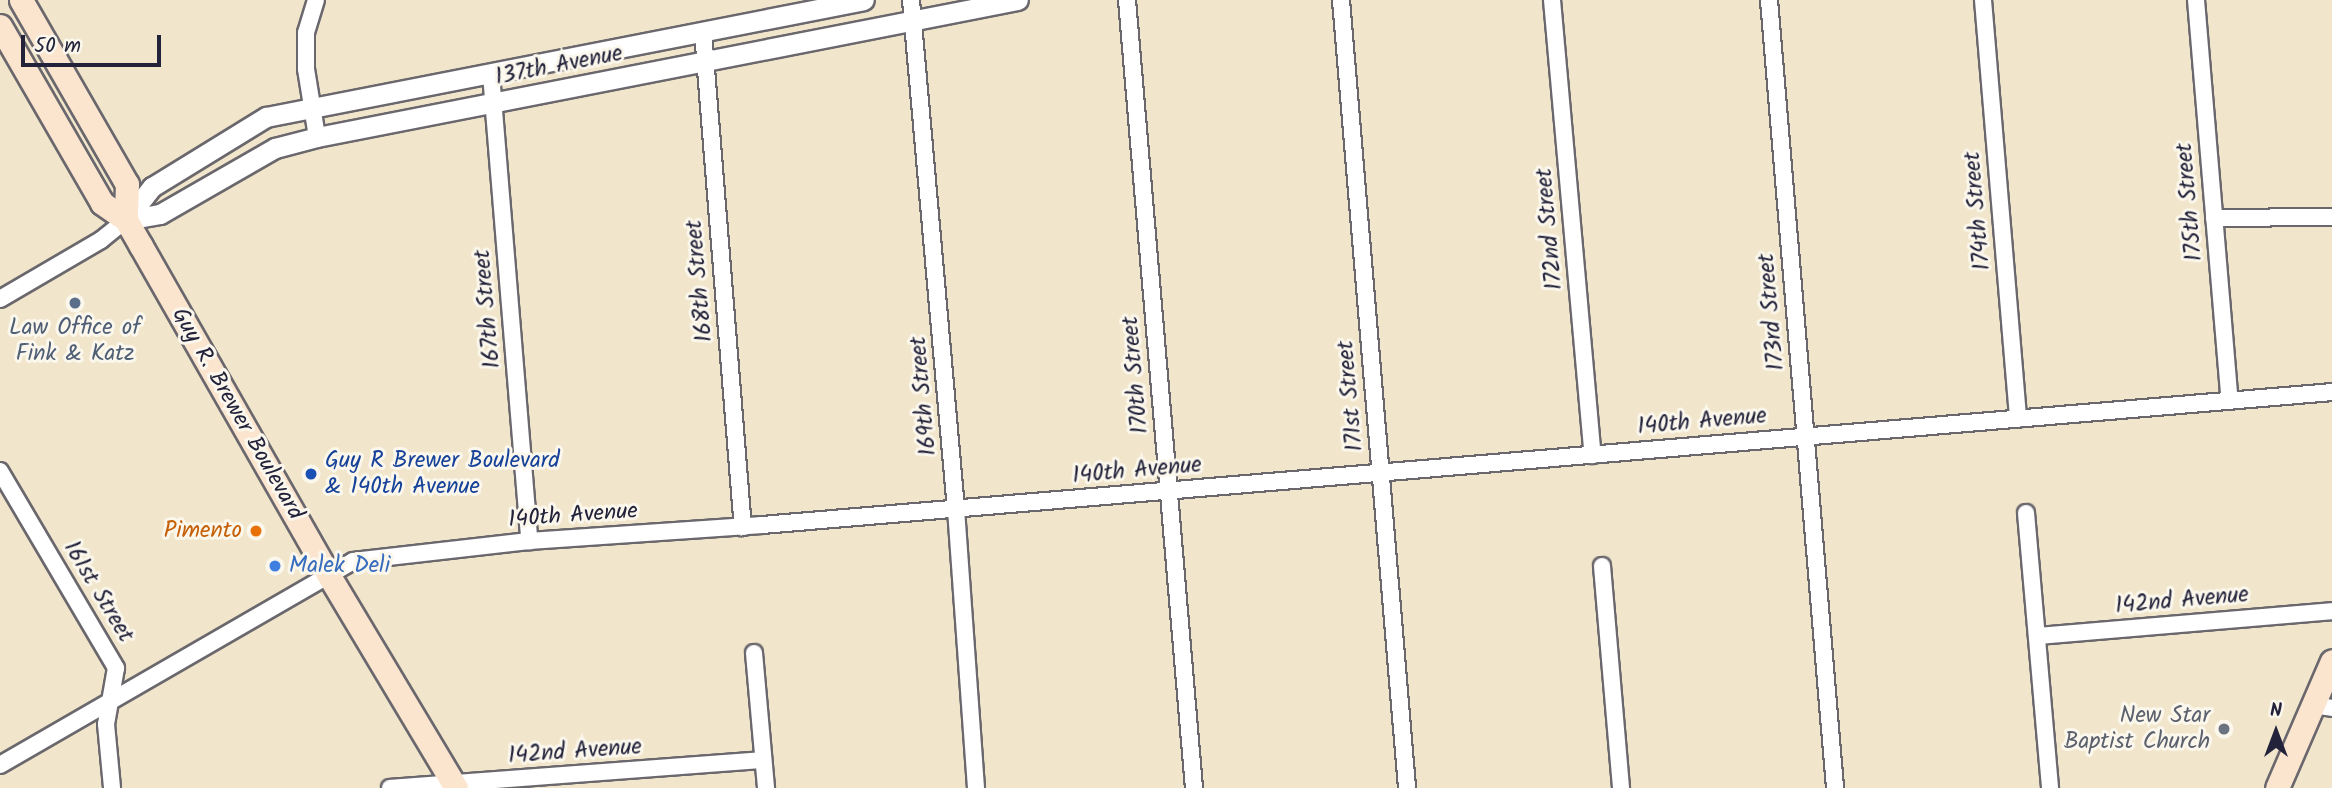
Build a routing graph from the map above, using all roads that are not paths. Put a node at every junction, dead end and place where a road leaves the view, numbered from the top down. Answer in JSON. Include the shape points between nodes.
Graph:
{"nodes":[{"id":1,"x":21,"y":0,"type":"edge"},
{"id":2,"x":316,"y":0,"type":"edge"},
{"id":3,"x":864,"y":0,"type":"edge"},
{"id":4,"x":911,"y":0,"type":"edge"},
{"id":5,"x":1018,"y":0,"type":"edge"},
{"id":6,"x":1127,"y":0,"type":"edge"},
{"id":7,"x":1341,"y":0,"type":"edge"},
{"id":8,"x":1552,"y":0,"type":"edge"},
{"id":9,"x":1769,"y":0,"type":"edge"},
{"id":10,"x":1983,"y":0,"type":"edge"},
{"id":11,"x":2196,"y":0,"type":"edge"},
{"id":12,"x":914,"y":21,"type":"junction"},
{"id":13,"x":0,"y":26,"type":"edge"},
{"id":14,"x":703,"y":32,"type":"junction"},
{"id":15,"x":705,"y":63,"type":"junction"},
{"id":16,"x":491,"y":74,"type":"junction"},
{"id":17,"x":494,"y":103,"type":"junction"},
{"id":18,"x":314,"y":108,"type":"junction"},
{"id":19,"x":317,"y":136,"type":"junction"},
{"id":20,"x":2332,"y":217,"type":"edge"},
{"id":21,"x":2214,"y":218,"type":"junction"},
{"id":22,"x":126,"y":220,"type":"junction"},
{"id":23,"x":0,"y":299,"type":"edge"},
{"id":24,"x":2332,"y":392,"type":"edge"},
{"id":25,"x":2230,"y":401,"type":"junction"},
{"id":26,"x":2018,"y":419,"type":"junction"},
{"id":27,"x":1805,"y":437,"type":"junction"},
{"id":28,"x":1593,"y":454,"type":"junction"},
{"id":29,"x":0,"y":471,"type":"edge"},
{"id":30,"x":1381,"y":473,"type":"junction"},
{"id":31,"x":1169,"y":491,"type":"junction"},
{"id":32,"x":956,"y":509,"type":"junction"},
{"id":33,"x":2026,"y":513,"type":"dead end"},
{"id":34,"x":743,"y":527,"type":"junction"},
{"id":35,"x":529,"y":541,"type":"junction"},
{"id":36,"x":1602,"y":566,"type":"dead end"},
{"id":37,"x":328,"y":574,"type":"junction"},
{"id":38,"x":2332,"y":611,"type":"edge"},
{"id":39,"x":2037,"y":636,"type":"junction"},
{"id":40,"x":754,"y":653,"type":"dead end"},
{"id":41,"x":2332,"y":661,"type":"edge"},
{"id":42,"x":110,"y":699,"type":"junction"},
{"id":43,"x":2323,"y":706,"type":"edge"},
{"id":44,"x":763,"y":760,"type":"junction"},
{"id":45,"x":0,"y":765,"type":"edge"},
{"id":46,"x":454,"y":785,"type":"edge"},
{"id":47,"x":112,"y":788,"type":"edge"},
{"id":48,"x":390,"y":788,"type":"edge"},
{"id":49,"x":766,"y":788,"type":"edge"},
{"id":50,"x":976,"y":788,"type":"edge"},
{"id":51,"x":1194,"y":788,"type":"edge"},
{"id":52,"x":1408,"y":788,"type":"edge"},
{"id":53,"x":1621,"y":788,"type":"edge"},
{"id":54,"x":1835,"y":788,"type":"edge"},
{"id":55,"x":2050,"y":788,"type":"edge"},
{"id":56,"x":2277,"y":788,"type":"edge"}],
"edges":[{"from":1,"to":22,"type":"main road","via":[[127,184]]},
{"from":2,"to":18,"type":"street","via":[[306,33],[306,69]]},
{"from":3,"to":14,"type":"street","name":"137th Avenue"},
{"from":4,"to":12,"type":"street","name":"169th Street"},
{"from":5,"to":12,"type":"street","name":"137th Avenue"},
{"from":6,"to":31,"type":"street","name":"170th Street"},
{"from":7,"to":30,"type":"street","name":"171st Street"},
{"from":8,"to":28,"type":"street","name":"172nd Street"},
{"from":9,"to":27,"type":"street","name":"173rd Street"},
{"from":10,"to":26,"type":"street","name":"174th Street"},
{"from":11,"to":21,"type":"street","name":"175th Street"},
{"from":12,"to":15,"type":"street","name":"137th Avenue"},
{"from":12,"to":32,"type":"street","name":"169th Street"},
{"from":13,"to":22,"type":"main road","name":"Guy R. Brewer Boulevard","via":[[102,203]]},
{"from":14,"to":15,"type":"street","name":"168th Street"},
{"from":14,"to":16,"type":"street","name":"137th Avenue"},
{"from":15,"to":17,"type":"street","name":"137th Avenue"},
{"from":15,"to":34,"type":"street","name":"168th Street"},
{"from":16,"to":17,"type":"street","name":"167th Street"},
{"from":16,"to":18,"type":"street","name":"137th Avenue"},
{"from":17,"to":19,"type":"street","name":"137th Avenue"},
{"from":17,"to":35,"type":"street","name":"167th Street"},
{"from":18,"to":19,"type":"street"},
{"from":18,"to":22,"type":"street","name":"137th Avenue","via":[[266,117],[152,187]]},
{"from":19,"to":22,"type":"street","name":"137th Avenue","via":[[275,148],[160,215]]},
{"from":20,"to":21,"type":"street"},
{"from":21,"to":25,"type":"street","name":"175th Street"},
{"from":22,"to":23,"type":"street","name":"137th Avenue","via":[[101,240]]},
{"from":22,"to":37,"type":"main road","name":"Guy R. Brewer Boulevard"},
{"from":24,"to":25,"type":"street","name":"140th Avenue"},
{"from":25,"to":26,"type":"street","name":"140th Avenue"},
{"from":26,"to":27,"type":"street","name":"140th Avenue"},
{"from":27,"to":28,"type":"street","name":"140th Avenue"},
{"from":27,"to":54,"type":"street","name":"173rd Street"},
{"from":28,"to":30,"type":"street","name":"140th Avenue"},
{"from":29,"to":42,"type":"street","name":"161st Street","via":[[116,668]]},
{"from":30,"to":31,"type":"street","name":"140th Avenue"},
{"from":30,"to":52,"type":"street","name":"171st Street"},
{"from":31,"to":32,"type":"street","name":"140th Avenue"},
{"from":31,"to":51,"type":"street","name":"170th Street"},
{"from":32,"to":34,"type":"street","name":"140th Avenue"},
{"from":32,"to":50,"type":"street","name":"169th Street"},
{"from":33,"to":39,"type":"street"},
{"from":34,"to":35,"type":"street","name":"140th Avenue"},
{"from":35,"to":37,"type":"street","name":"140th Avenue","via":[[353,561]]},
{"from":36,"to":53,"type":"street"},
{"from":37,"to":42,"type":"street","name":"140th Avenue"},
{"from":37,"to":46,"type":"main road","name":"Guy R. Brewer Boulevard"},
{"from":38,"to":39,"type":"street","name":"142nd Avenue"},
{"from":39,"to":55,"type":"street"},
{"from":40,"to":44,"type":"street"},
{"from":41,"to":43,"type":"main road"},
{"from":42,"to":45,"type":"street","name":"140th Avenue"},
{"from":42,"to":47,"type":"street","name":"161st Street","via":[[106,724]]},
{"from":43,"to":56,"type":"main road"},
{"from":44,"to":46,"type":"street","name":"142nd Avenue"},
{"from":44,"to":49,"type":"street"},
{"from":46,"to":48,"type":"street","name":"142nd Avenue"}]}
